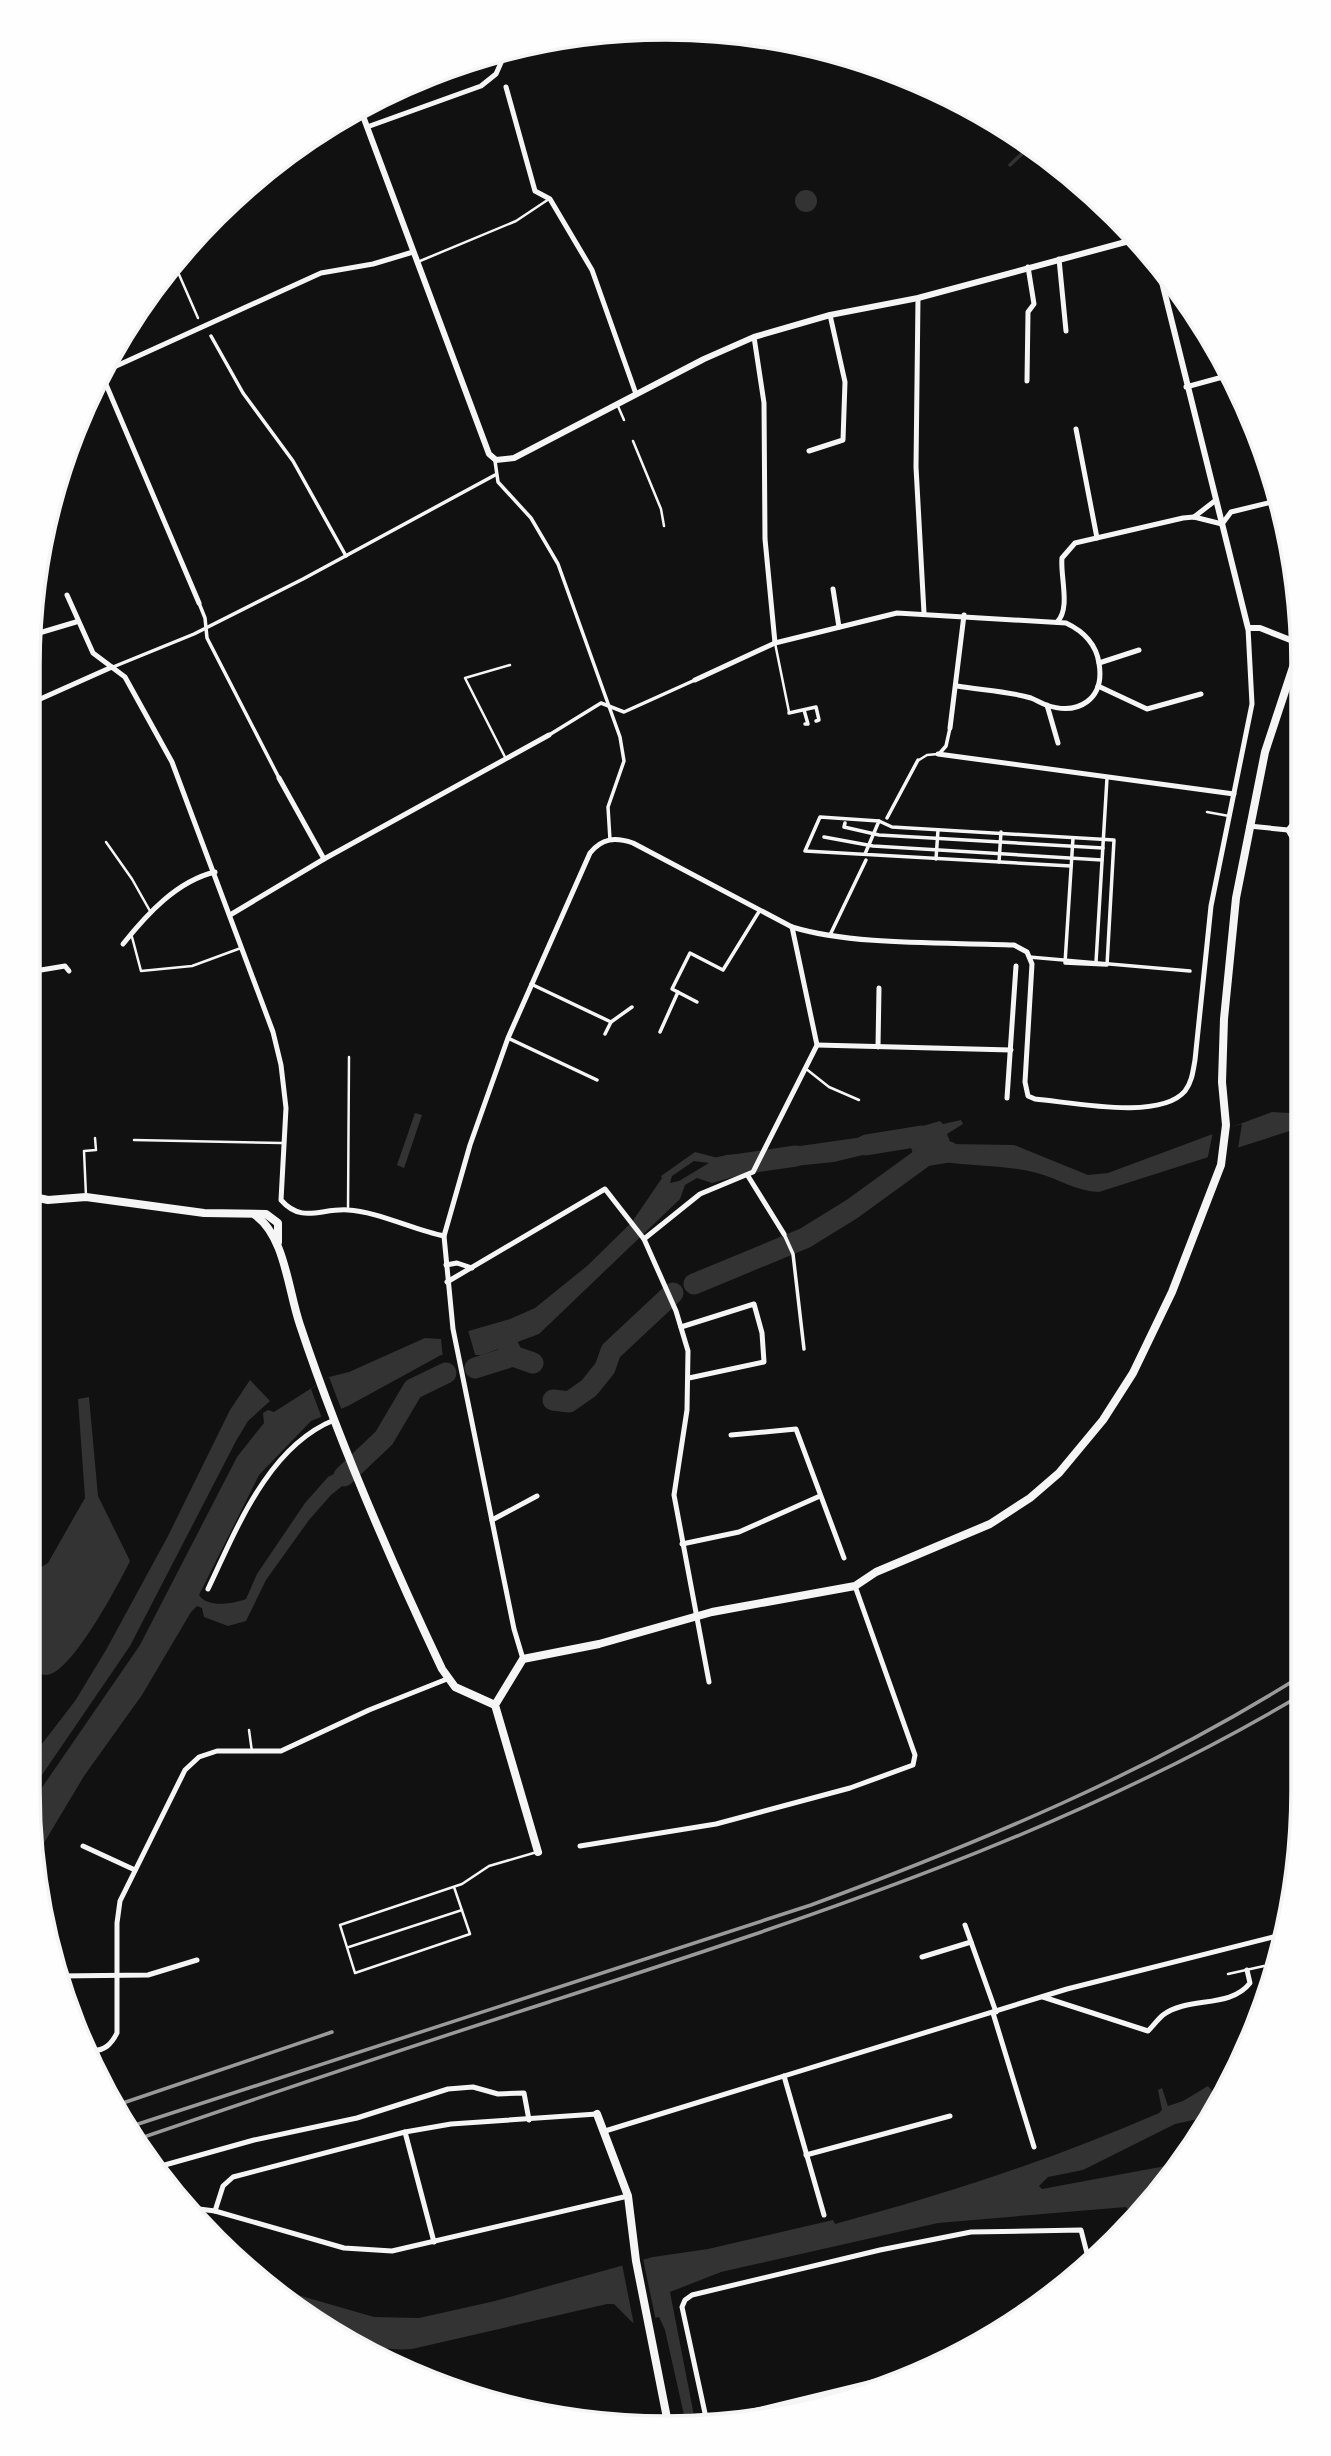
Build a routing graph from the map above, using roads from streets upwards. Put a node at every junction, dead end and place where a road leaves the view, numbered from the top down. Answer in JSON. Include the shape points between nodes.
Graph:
{"nodes":[{"id":1,"x":501,"y":63,"type":"edge"},
{"id":2,"x":506,"y":87,"type":"dead end"},
{"id":3,"x":364,"y":118,"type":"edge"},
{"id":4,"x":367,"y":127,"type":"junction"},
{"id":5,"x":1126,"y":242,"type":"edge"},
{"id":6,"x":413,"y":252,"type":"junction"},
{"id":7,"x":1059,"y":259,"type":"junction"},
{"id":8,"x":1028,"y":267,"type":"junction"},
{"id":9,"x":1163,"y":286,"type":"edge"},
{"id":10,"x":918,"y":298,"type":"junction"},
{"id":11,"x":830,"y":316,"type":"junction"},
{"id":12,"x":207,"y":327,"type":"junction"},
{"id":13,"x":1066,"y":331,"type":"dead end"},
{"id":14,"x":211,"y":336,"type":"joint"},
{"id":15,"x":754,"y":337,"type":"junction"},
{"id":16,"x":117,"y":366,"type":"edge"},
{"id":17,"x":1220,"y":378,"type":"edge"},
{"id":18,"x":1027,"y":381,"type":"dead end"},
{"id":19,"x":107,"y":385,"type":"edge"},
{"id":20,"x":1186,"y":387,"type":"junction"},
{"id":21,"x":636,"y":394,"type":"junction"},
{"id":22,"x":1076,"y":429,"type":"dead end"},
{"id":23,"x":809,"y":451,"type":"dead end"},
{"id":24,"x":496,"y":460,"type":"junction"},
{"id":25,"x":495,"y":475,"type":"junction"},
{"id":26,"x":1216,"y":500,"type":"junction"},
{"id":27,"x":1269,"y":503,"type":"edge"},
{"id":28,"x":1194,"y":517,"type":"junction"},
{"id":29,"x":1222,"y":524,"type":"junction"},
{"id":30,"x":1097,"y":538,"type":"junction"},
{"id":31,"x":346,"y":556,"type":"junction"},
{"id":32,"x":832,"y":589,"type":"dead end"},
{"id":33,"x":67,"y":596,"type":"dead end"},
{"id":34,"x":199,"y":603,"type":"joint"},
{"id":35,"x":924,"y":613,"type":"junction"},
{"id":36,"x":964,"y":615,"type":"junction"},
{"id":37,"x":76,"y":622,"type":"junction"},
{"id":38,"x":1057,"y":622,"type":"junction"},
{"id":39,"x":839,"y":626,"type":"junction"},
{"id":40,"x":206,"y":627,"type":"junction"},
{"id":41,"x":1248,"y":628,"type":"junction"},
{"id":42,"x":42,"y":632,"type":"edge"},
{"id":43,"x":1290,"y":640,"type":"edge"},
{"id":44,"x":775,"y":643,"type":"junction"},
{"id":45,"x":1139,"y":650,"type":"dead end"},
{"id":46,"x":1099,"y":663,"type":"junction"},
{"id":47,"x":112,"y":667,"type":"junction"},
{"id":48,"x":1291,"y":672,"type":"edge"},
{"id":49,"x":695,"y":680,"type":"joint"},
{"id":50,"x":957,"y":686,"type":"junction"},
{"id":51,"x":1098,"y":686,"type":"junction"},
{"id":52,"x":1201,"y":694,"type":"dead end"},
{"id":53,"x":40,"y":699,"type":"edge"},
{"id":54,"x":1047,"y":705,"type":"junction"},
{"id":55,"x":612,"y":709,"type":"junction"},
{"id":56,"x":804,"y":710,"type":"junction"},
{"id":57,"x":789,"y":713,"type":"road end"},
{"id":58,"x":816,"y":721,"type":"dead end"},
{"id":59,"x":806,"y":724,"type":"dead end"},
{"id":60,"x":950,"y":727,"type":"joint"},
{"id":61,"x":549,"y":735,"type":"joint"},
{"id":62,"x":1058,"y":743,"type":"dead end"},
{"id":63,"x":938,"y":754,"type":"joint"},
{"id":64,"x":918,"y":761,"type":"road end"},
{"id":65,"x":279,"y":778,"type":"joint"},
{"id":66,"x":1107,"y":778,"type":"junction"},
{"id":67,"x":1234,"y":794,"type":"junction"},
{"id":68,"x":887,"y":818,"type":"dead end"},
{"id":69,"x":879,"y":821,"type":"junction"},
{"id":70,"x":845,"y":823,"type":"dead end"},
{"id":71,"x":1249,"y":827,"type":"junction"},
{"id":72,"x":1291,"y":827,"type":"edge"},
{"id":73,"x":938,"y":830,"type":"junction"},
{"id":74,"x":1288,"y":831,"type":"junction"},
{"id":75,"x":1001,"y":832,"type":"junction"},
{"id":76,"x":1291,"y":836,"type":"edge"},
{"id":77,"x":824,"y":837,"type":"dead end"},
{"id":78,"x":1073,"y":838,"type":"junction"},
{"id":79,"x":610,"y":840,"type":"junction"},
{"id":80,"x":1103,"y":848,"type":"junction"},
{"id":81,"x":866,"y":857,"type":"junction"},
{"id":82,"x":324,"y":859,"type":"junction"},
{"id":83,"x":936,"y":859,"type":"junction"},
{"id":84,"x":1102,"y":860,"type":"junction"},
{"id":85,"x":999,"y":862,"type":"junction"},
{"id":86,"x":1071,"y":866,"type":"junction"},
{"id":87,"x":215,"y":872,"type":"junction"},
{"id":88,"x":761,"y":908,"type":"junction"},
{"id":89,"x":230,"y":915,"type":"junction"},
{"id":90,"x":792,"y":927,"type":"junction"},
{"id":91,"x":830,"y":935,"type":"junction"},
{"id":92,"x":123,"y":944,"type":"dead end"},
{"id":93,"x":1029,"y":957,"type":"junction"},
{"id":94,"x":1096,"y":962,"type":"junction"},
{"id":95,"x":1107,"y":964,"type":"junction"},
{"id":96,"x":1016,"y":966,"type":"dead end"},
{"id":97,"x":1145,"y":968,"type":"dead end"},
{"id":98,"x":40,"y":970,"type":"edge"},
{"id":99,"x":69,"y":971,"type":"dead end"},
{"id":100,"x":1191,"y":971,"type":"dead end"},
{"id":101,"x":531,"y":984,"type":"junction"},
{"id":102,"x":879,"y":988,"type":"dead end"},
{"id":103,"x":677,"y":992,"type":"junction"},
{"id":104,"x":697,"y":1002,"type":"dead end"},
{"id":105,"x":632,"y":1007,"type":"dead end"},
{"id":106,"x":611,"y":1022,"type":"junction"},
{"id":107,"x":660,"y":1032,"type":"dead end"},
{"id":108,"x":605,"y":1034,"type":"dead end"},
{"id":109,"x":508,"y":1038,"type":"junction"},
{"id":110,"x":817,"y":1045,"type":"junction"},
{"id":111,"x":878,"y":1047,"type":"junction"},
{"id":112,"x":1011,"y":1050,"type":"junction"},
{"id":113,"x":597,"y":1080,"type":"dead end"},
{"id":114,"x":1007,"y":1098,"type":"dead end"},
{"id":115,"x":751,"y":1174,"type":"junction"},
{"id":116,"x":40,"y":1198,"type":"edge"},
{"id":117,"x":784,"y":1234,"type":"joint"},
{"id":118,"x":444,"y":1236,"type":"junction"},
{"id":119,"x":643,"y":1237,"type":"junction"},
{"id":120,"x":446,"y":1265,"type":"junction"},
{"id":121,"x":472,"y":1268,"type":"junction"},
{"id":122,"x":447,"y":1282,"type":"junction"},
{"id":123,"x":681,"y":1327,"type":"junction"},
{"id":124,"x":804,"y":1349,"type":"dead end"},
{"id":125,"x":689,"y":1378,"type":"junction"},
{"id":126,"x":334,"y":1419,"type":"junction"},
{"id":127,"x":731,"y":1435,"type":"dead end"},
{"id":128,"x":537,"y":1496,"type":"dead end"},
{"id":129,"x":820,"y":1496,"type":"junction"},
{"id":130,"x":492,"y":1520,"type":"junction"},
{"id":131,"x":682,"y":1544,"type":"junction"},
{"id":132,"x":844,"y":1558,"type":"dead end"},
{"id":133,"x":855,"y":1586,"type":"junction"},
{"id":134,"x":208,"y":1589,"type":"dead end"},
{"id":135,"x":698,"y":1616,"type":"junction"},
{"id":136,"x":523,"y":1659,"type":"junction"},
{"id":137,"x":447,"y":1679,"type":"junction"},
{"id":138,"x":709,"y":1682,"type":"dead end"},
{"id":139,"x":495,"y":1705,"type":"junction"},
{"id":140,"x":83,"y":1846,"type":"dead end"},
{"id":141,"x":580,"y":1846,"type":"dead end"},
{"id":142,"x":538,"y":1852,"type":"road end"},
{"id":143,"x":135,"y":1870,"type":"junction"},
{"id":144,"x":965,"y":1926,"type":"dead end"},
{"id":145,"x":1273,"y":1937,"type":"edge"},
{"id":146,"x":971,"y":1942,"type":"junction"},
{"id":147,"x":922,"y":1957,"type":"dead end"},
{"id":148,"x":197,"y":1960,"type":"dead end"},
{"id":149,"x":1247,"y":1970,"type":"road end"},
{"id":150,"x":69,"y":1976,"type":"edge"},
{"id":151,"x":118,"y":1976,"type":"junction"},
{"id":152,"x":1043,"y":1997,"type":"junction"},
{"id":153,"x":995,"y":2012,"type":"junction"},
{"id":154,"x":97,"y":2051,"type":"edge"},
{"id":155,"x":784,"y":2076,"type":"junction"},
{"id":156,"x":597,"y":2114,"type":"joint"},
{"id":157,"x":950,"y":2116,"type":"dead end"},
{"id":158,"x":529,"y":2120,"type":"junction"},
{"id":159,"x":604,"y":2131,"type":"junction"},
{"id":160,"x":405,"y":2132,"type":"junction"},
{"id":161,"x":1034,"y":2147,"type":"dead end"},
{"id":162,"x":806,"y":2155,"type":"junction"},
{"id":163,"x":165,"y":2165,"type":"edge"},
{"id":164,"x":628,"y":2196,"type":"junction"},
{"id":165,"x":201,"y":2209,"type":"edge"},
{"id":166,"x":215,"y":2211,"type":"junction"},
{"id":167,"x":824,"y":2215,"type":"dead end"},
{"id":168,"x":434,"y":2242,"type":"junction"},
{"id":169,"x":1087,"y":2253,"type":"edge"},
{"id":170,"x":835,"y":2392,"type":"edge"},
{"id":171,"x":784,"y":2404,"type":"edge"},
{"id":172,"x":700,"y":2414,"type":"edge"},
{"id":173,"x":667,"y":2416,"type":"edge"}],
"edges":[{"from":1,"to":4,"type":"street","via":[[496,74],[481,86]]},
{"from":2,"to":21,"type":"street","via":[[536,191],[550,199],[592,270]]},
{"from":3,"to":4,"type":"street"},
{"from":4,"to":6,"type":"street"},
{"from":5,"to":7,"type":"street"},
{"from":6,"to":12,"type":"street","via":[[321,273]]},
{"from":6,"to":24,"type":"street","via":[[483,441]]},
{"from":7,"to":8,"type":"street"},
{"from":7,"to":13,"type":"street"},
{"from":8,"to":10,"type":"street"},
{"from":8,"to":18,"type":"street","via":[[1034,304],[1028,312]]},
{"from":9,"to":20,"type":"street"},
{"from":10,"to":11,"type":"street"},
{"from":10,"to":35,"type":"street","via":[[916,467]]},
{"from":11,"to":15,"type":"street"},
{"from":11,"to":23,"type":"street","via":[[845,382],[843,440]]},
{"from":12,"to":14,"type":"street"},
{"from":12,"to":16,"type":"street"},
{"from":14,"to":31,"type":"street","via":[[243,393],[293,461]]},
{"from":15,"to":21,"type":"street"},
{"from":15,"to":44,"type":"street","via":[[764,403],[766,551]]},
{"from":17,"to":20,"type":"street"},
{"from":19,"to":34,"type":"street"},
{"from":20,"to":26,"type":"street"},
{"from":21,"to":24,"type":"street","via":[[514,458]]},
{"from":22,"to":30,"type":"street"},
{"from":24,"to":25,"type":"street"},
{"from":25,"to":31,"type":"street"},
{"from":25,"to":55,"type":"street","via":[[531,518],[558,564]]},
{"from":26,"to":28,"type":"street"},
{"from":26,"to":29,"type":"street"},
{"from":27,"to":29,"type":"street","via":[[1231,512]]},
{"from":28,"to":29,"type":"street"},
{"from":28,"to":30,"type":"street"},
{"from":29,"to":41,"type":"street"},
{"from":30,"to":38,"type":"street","via":[[1075,543],[1062,558],[1064,608]]},
{"from":31,"to":40,"type":"street"},
{"from":32,"to":39,"type":"street"},
{"from":33,"to":37,"type":"street"},
{"from":34,"to":40,"type":"street"},
{"from":35,"to":36,"type":"street"},
{"from":35,"to":39,"type":"street","via":[[897,613]]},
{"from":36,"to":38,"type":"street"},
{"from":36,"to":50,"type":"street"},
{"from":37,"to":42,"type":"street"},
{"from":37,"to":47,"type":"street","via":[[93,653]]},
{"from":38,"to":46,"type":"street","via":[[1086,635]]},
{"from":39,"to":44,"type":"street"},
{"from":40,"to":47,"type":"street"},
{"from":40,"to":65,"type":"street","via":[[234,696]]},
{"from":41,"to":43,"type":"street"},
{"from":41,"to":67,"type":"street","via":[[1252,704]]},
{"from":44,"to":49,"type":"street"},
{"from":45,"to":46,"type":"street"},
{"from":46,"to":51,"type":"street"},
{"from":47,"to":53,"type":"street"},
{"from":47,"to":87,"type":"street","via":[[125,677],[171,760]]},
{"from":48,"to":71,"type":"main road","via":[[1271,729]]},
{"from":49,"to":55,"type":"street","via":[[624,712]]},
{"from":50,"to":54,"type":"street","via":[[1032,698]]},
{"from":50,"to":60,"type":"street"},
{"from":51,"to":52,"type":"street","via":[[1147,709]]},
{"from":51,"to":54,"type":"street","via":[[1091,701]]},
{"from":54,"to":62,"type":"street"},
{"from":55,"to":61,"type":"street","via":[[601,703]]},
{"from":55,"to":79,"type":"street","via":[[624,754],[607,813]]},
{"from":56,"to":57,"type":"street"},
{"from":56,"to":58,"type":"street","via":[[816,707]]},
{"from":56,"to":59,"type":"street"},
{"from":60,"to":63,"type":"street","via":[[946,746]]},
{"from":61,"to":82,"type":"street"},
{"from":63,"to":66,"type":"street"},
{"from":64,"to":68,"type":"street"},
{"from":65,"to":82,"type":"street"},
{"from":66,"to":67,"type":"street"},
{"from":66,"to":80,"type":"street"},
{"from":67,"to":93,"type":"street","via":[[1211,906],[1195,1060],[1185,1091],[1151,1107],[1028,1096]]},
{"from":69,"to":73,"type":"street","via":[[892,827]]},
{"from":69,"to":81,"type":"street"},
{"from":69,"to":81,"type":"street","via":[[820,817],[805,851]]},
{"from":70,"to":80,"type":"street","via":[[844,827],[879,835]]},
{"from":71,"to":74,"type":"street"},
{"from":71,"to":133,"type":"main road","via":[[1228,953],[1222,1158],[1180,1274],[1143,1353],[1103,1420],[1059,1473],[1030,1498],[990,1524],[876,1572]]},
{"from":72,"to":74,"type":"street"},
{"from":73,"to":75,"type":"street"},
{"from":73,"to":83,"type":"street"},
{"from":74,"to":76,"type":"street"},
{"from":75,"to":78,"type":"street"},
{"from":75,"to":85,"type":"street"},
{"from":77,"to":84,"type":"street","via":[[873,846]]},
{"from":78,"to":86,"type":"street"},
{"from":78,"to":95,"type":"street","via":[[1114,840]]},
{"from":79,"to":88,"type":"street","via":[[633,843]]},
{"from":79,"to":101,"type":"street","via":[[598,842],[590,853]]},
{"from":80,"to":84,"type":"street"},
{"from":81,"to":83,"type":"street"},
{"from":81,"to":91,"type":"street"},
{"from":82,"to":89,"type":"street"},
{"from":83,"to":85,"type":"street"},
{"from":84,"to":94,"type":"street"},
{"from":85,"to":86,"type":"street"},
{"from":86,"to":95,"type":"street","via":[[1065,963]]},
{"from":87,"to":89,"type":"street"},
{"from":87,"to":92,"type":"street","via":[[199,876],[150,911]]},
{"from":88,"to":90,"type":"street"},
{"from":88,"to":103,"type":"street","via":[[723,970],[690,953],[672,989]]},
{"from":89,"to":118,"type":"street","via":[[281,1065],[285,1143],[280,1193],[288,1208],[303,1215],[348,1210]]},
{"from":90,"to":91,"type":"street"},
{"from":90,"to":110,"type":"street"},
{"from":91,"to":93,"type":"street","via":[[1014,945]]},
{"from":93,"to":94,"type":"street"},
{"from":94,"to":95,"type":"street"},
{"from":95,"to":97,"type":"street"},
{"from":95,"to":100,"type":"street"},
{"from":96,"to":112,"type":"street"},
{"from":98,"to":99,"type":"street","via":[[65,966]]},
{"from":101,"to":106,"type":"street"},
{"from":101,"to":109,"type":"street"},
{"from":102,"to":111,"type":"street"},
{"from":103,"to":104,"type":"street"},
{"from":103,"to":107,"type":"street"},
{"from":105,"to":106,"type":"street"},
{"from":106,"to":108,"type":"street"},
{"from":109,"to":113,"type":"street"},
{"from":109,"to":118,"type":"street"},
{"from":110,"to":111,"type":"street"},
{"from":110,"to":115,"type":"street"},
{"from":111,"to":112,"type":"street"},
{"from":112,"to":114,"type":"street"},
{"from":115,"to":117,"type":"street"},
{"from":115,"to":119,"type":"street","via":[[701,1194]]},
{"from":116,"to":126,"type":"main road","via":[[86,1197],[254,1215],[269,1226]]},
{"from":117,"to":124,"type":"street","via":[[793,1254]]},
{"from":118,"to":120,"type":"street"},
{"from":119,"to":121,"type":"street","via":[[605,1189]]},
{"from":119,"to":123,"type":"street"},
{"from":120,"to":121,"type":"street"},
{"from":120,"to":122,"type":"street"},
{"from":121,"to":122,"type":"street"},
{"from":122,"to":130,"type":"street"},
{"from":123,"to":125,"type":"street"},
{"from":123,"to":125,"type":"street","via":[[754,1304],[762,1333],[764,1362]]},
{"from":125,"to":131,"type":"street","via":[[674,1494]]},
{"from":126,"to":134,"type":"street","via":[[302,1436],[273,1471],[252,1501]]},
{"from":126,"to":137,"type":"main road"},
{"from":127,"to":129,"type":"street","via":[[796,1429]]},
{"from":128,"to":130,"type":"street"},
{"from":129,"to":131,"type":"street","via":[[739,1532]]},
{"from":129,"to":132,"type":"street"},
{"from":130,"to":136,"type":"street"},
{"from":131,"to":135,"type":"street"},
{"from":133,"to":135,"type":"main road"},
{"from":133,"to":141,"type":"street","via":[[916,1761],[850,1788],[716,1824]]},
{"from":135,"to":136,"type":"main road","via":[[599,1644]]},
{"from":135,"to":138,"type":"street"},
{"from":136,"to":139,"type":"main road"},
{"from":137,"to":139,"type":"main road","via":[[463,1692]]},
{"from":137,"to":143,"type":"street","via":[[281,1751],[217,1751],[199,1757],[185,1770]]},
{"from":139,"to":142,"type":"main road"},
{"from":140,"to":143,"type":"street"},
{"from":143,"to":151,"type":"street","via":[[117,1914]]},
{"from":144,"to":146,"type":"street"},
{"from":145,"to":152,"type":"street"},
{"from":146,"to":147,"type":"street"},
{"from":146,"to":153,"type":"street"},
{"from":148,"to":151,"type":"street","via":[[148,1975]]},
{"from":149,"to":152,"type":"street","via":[[1250,1983],[1238,1994],[1177,2008],[1149,2031]]},
{"from":150,"to":151,"type":"street"},
{"from":151,"to":154,"type":"street","via":[[117,2033],[112,2043]]},
{"from":152,"to":153,"type":"street"},
{"from":153,"to":155,"type":"street"},
{"from":153,"to":161,"type":"street"},
{"from":155,"to":159,"type":"street"},
{"from":155,"to":162,"type":"street"},
{"from":156,"to":158,"type":"street"},
{"from":156,"to":159,"type":"main road"},
{"from":157,"to":162,"type":"street"},
{"from":158,"to":160,"type":"street","via":[[451,2124]]},
{"from":158,"to":163,"type":"street","via":[[524,2093],[448,2089],[357,2118]]},
{"from":159,"to":164,"type":"main road"},
{"from":160,"to":166,"type":"street","via":[[233,2177],[223,2186]]},
{"from":160,"to":168,"type":"street"},
{"from":162,"to":167,"type":"street"},
{"from":164,"to":168,"type":"street"},
{"from":164,"to":173,"type":"main road"},
{"from":165,"to":166,"type":"street"},
{"from":166,"to":168,"type":"street","via":[[344,2248],[392,2251]]},
{"from":169,"to":172,"type":"street","via":[[1081,2230],[971,2232],[692,2295],[682,2307]]},
{"from":170,"to":171,"type":"street"}]}
